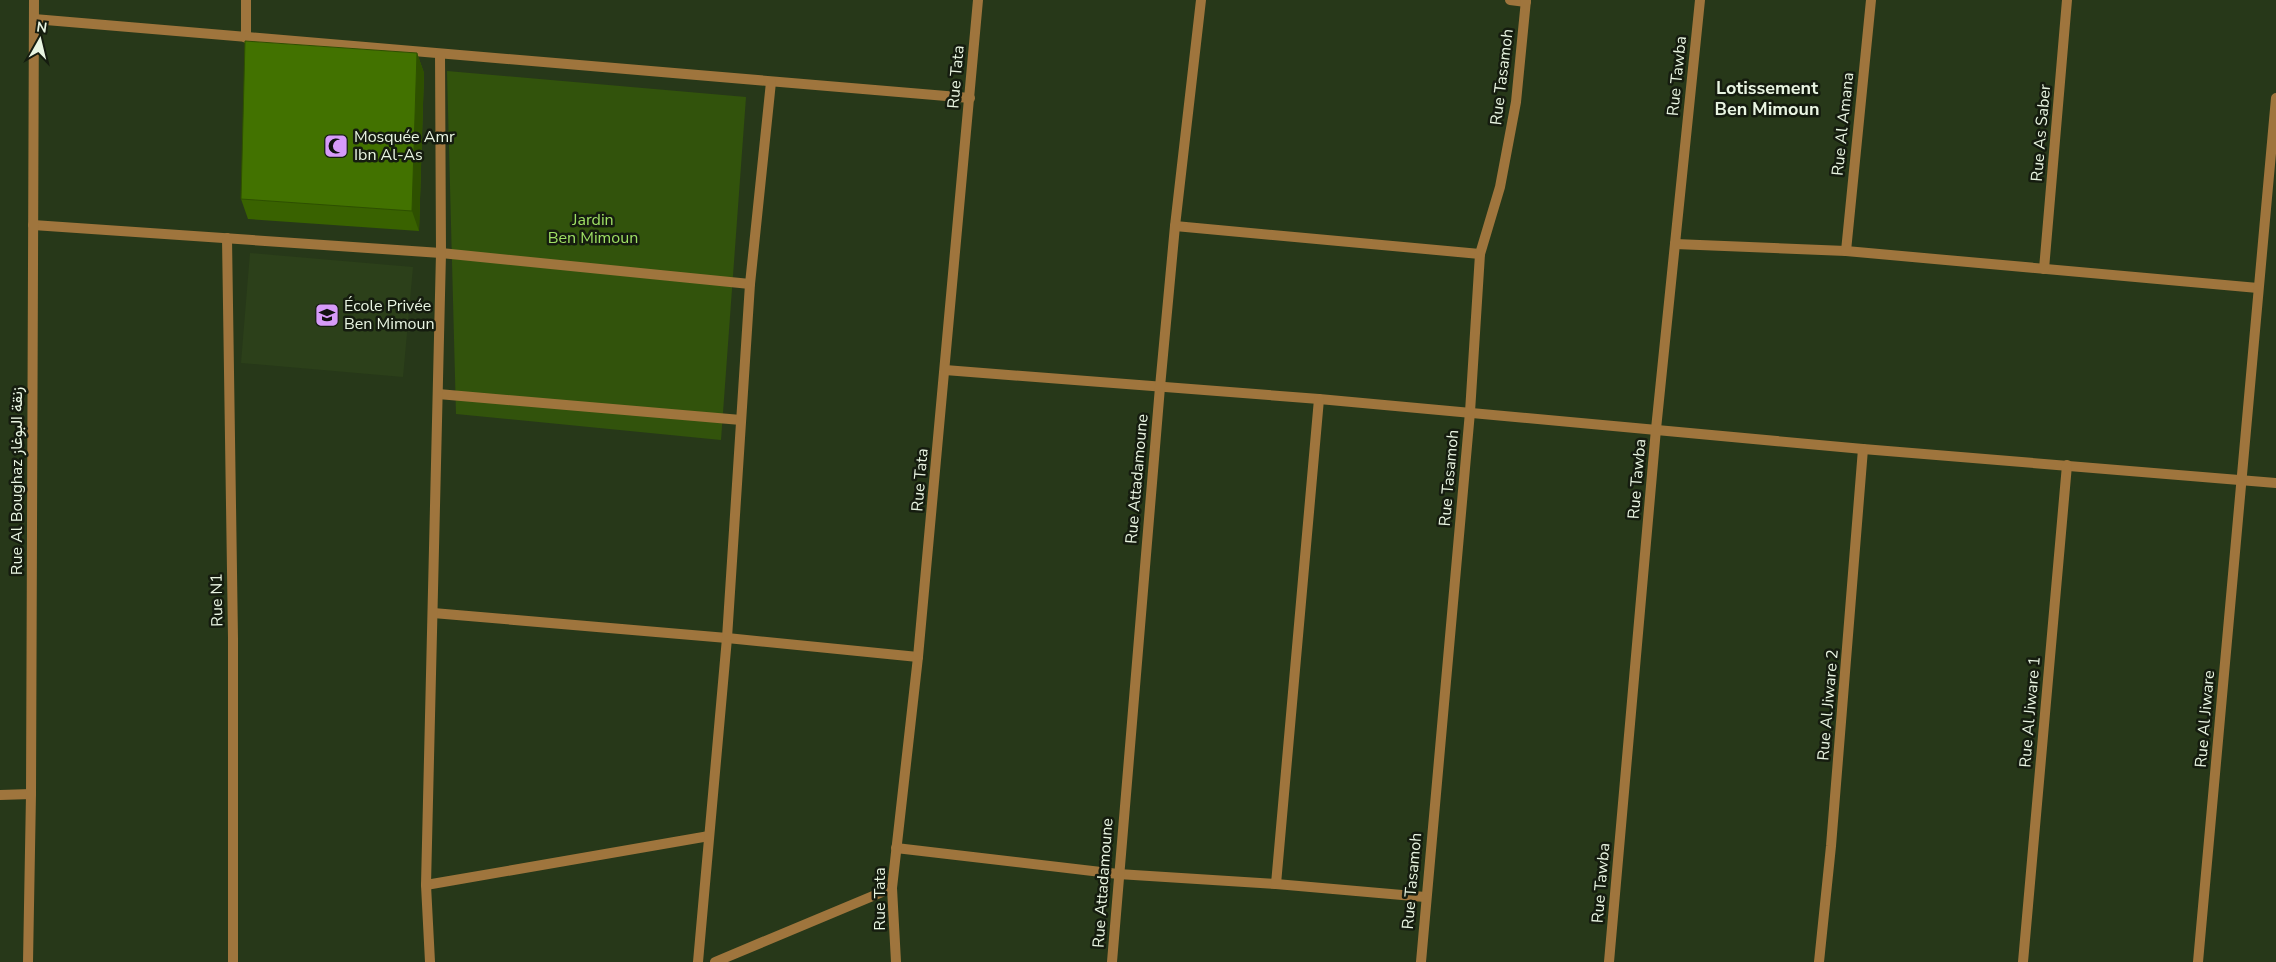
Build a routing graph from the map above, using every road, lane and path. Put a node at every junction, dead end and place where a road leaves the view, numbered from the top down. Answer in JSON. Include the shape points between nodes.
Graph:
{"nodes":[{"id":1,"x":34,"y":0,"type":"edge"},
{"id":2,"x":246,"y":0,"type":"edge"},
{"id":3,"x":978,"y":0,"type":"edge"},
{"id":4,"x":1201,"y":0,"type":"edge"},
{"id":5,"x":1510,"y":0,"type":"edge"},
{"id":6,"x":1700,"y":0,"type":"edge"},
{"id":7,"x":1871,"y":0,"type":"edge"},
{"id":8,"x":2067,"y":0,"type":"edge"},
{"id":9,"x":1526,"y":1,"type":"edge"},
{"id":10,"x":34,"y":19,"type":"junction"},
{"id":11,"x":246,"y":38,"type":"junction"},
{"id":12,"x":440,"y":54,"type":"junction"},
{"id":13,"x":771,"y":82,"type":"junction"},
{"id":14,"x":970,"y":98,"type":"junction"},
{"id":15,"x":2276,"y":98,"type":"edge"},
{"id":16,"x":33,"y":225,"type":"junction"},
{"id":17,"x":1175,"y":226,"type":"junction"},
{"id":18,"x":227,"y":238,"type":"junction"},
{"id":19,"x":1675,"y":244,"type":"junction"},
{"id":20,"x":1846,"y":250,"type":"junction"},
{"id":21,"x":441,"y":253,"type":"junction"},
{"id":22,"x":1480,"y":254,"type":"junction"},
{"id":23,"x":2044,"y":269,"type":"junction"},
{"id":24,"x":750,"y":284,"type":"junction"},
{"id":25,"x":2258,"y":288,"type":"junction"},
{"id":26,"x":945,"y":370,"type":"junction"},
{"id":27,"x":1160,"y":387,"type":"junction"},
{"id":28,"x":438,"y":394,"type":"junction"},
{"id":29,"x":1319,"y":399,"type":"junction"},
{"id":30,"x":1470,"y":412,"type":"junction"},
{"id":31,"x":741,"y":420,"type":"junction"},
{"id":32,"x":1656,"y":429,"type":"junction"},
{"id":33,"x":1863,"y":449,"type":"junction"},
{"id":34,"x":2067,"y":465,"type":"junction"},
{"id":35,"x":2241,"y":480,"type":"junction"},
{"id":36,"x":2276,"y":483,"type":"edge"},
{"id":37,"x":433,"y":613,"type":"junction"},
{"id":38,"x":726,"y":638,"type":"junction"},
{"id":39,"x":918,"y":656,"type":"junction"},
{"id":40,"x":31,"y":794,"type":"junction"},
{"id":41,"x":0,"y":795,"type":"edge"},
{"id":42,"x":709,"y":836,"type":"junction"},
{"id":43,"x":896,"y":848,"type":"junction"},
{"id":44,"x":1118,"y":874,"type":"junction"},
{"id":45,"x":1276,"y":884,"type":"junction"},
{"id":46,"x":426,"y":886,"type":"junction"},
{"id":47,"x":892,"y":888,"type":"junction"},
{"id":48,"x":1425,"y":897,"type":"junction"},
{"id":49,"x":28,"y":962,"type":"edge"},
{"id":50,"x":233,"y":962,"type":"edge"},
{"id":51,"x":430,"y":962,"type":"edge"},
{"id":52,"x":698,"y":962,"type":"edge"},
{"id":53,"x":715,"y":962,"type":"edge"},
{"id":54,"x":896,"y":962,"type":"edge"},
{"id":55,"x":1112,"y":962,"type":"edge"},
{"id":56,"x":1421,"y":962,"type":"edge"},
{"id":57,"x":1609,"y":962,"type":"edge"},
{"id":58,"x":1819,"y":962,"type":"edge"},
{"id":59,"x":2023,"y":962,"type":"edge"},
{"id":60,"x":2198,"y":962,"type":"edge"}],
"edges":[{"from":1,"to":10,"type":"street","name":"Rue Al Boughaz زنقة البوغاز"},
{"from":2,"to":11,"type":"street"},
{"from":3,"to":14,"type":"street","name":"Rue Tata"},
{"from":4,"to":17,"type":"street","name":"Rue Attadamoune"},
{"from":5,"to":9,"type":"street"},
{"from":6,"to":19,"type":"street","name":"Rue Tawba"},
{"from":7,"to":20,"type":"street","name":"Rue Al Amana"},
{"from":8,"to":23,"type":"street","name":"Rue As Saber"},
{"from":9,"to":22,"type":"street","name":"Rue Tasamoh","via":[[1516,102],[1500,187]]},
{"from":10,"to":11,"type":"street"},
{"from":10,"to":16,"type":"street","name":"Rue Al Boughaz زنقة البوغاز"},
{"from":11,"to":12,"type":"street"},
{"from":12,"to":13,"type":"street"},
{"from":12,"to":21,"type":"street"},
{"from":13,"to":14,"type":"street"},
{"from":13,"to":24,"type":"street"},
{"from":14,"to":26,"type":"street","name":"Rue Tata"},
{"from":15,"to":25,"type":"street","name":"Rue Al Jiware"},
{"from":16,"to":18,"type":"street"},
{"from":16,"to":40,"type":"street","name":"Rue Al Boughaz زنقة البوغاز"},
{"from":17,"to":22,"type":"street"},
{"from":17,"to":27,"type":"street","name":"Rue Attadamoune"},
{"from":18,"to":21,"type":"street"},
{"from":18,"to":50,"type":"street","name":"Rue N1"},
{"from":19,"to":20,"type":"street"},
{"from":19,"to":32,"type":"street","name":"Rue Tawba"},
{"from":20,"to":23,"type":"street"},
{"from":21,"to":24,"type":"street"},
{"from":21,"to":28,"type":"street"},
{"from":22,"to":30,"type":"street","name":"Rue Tasamoh"},
{"from":23,"to":25,"type":"street"},
{"from":24,"to":31,"type":"street"},
{"from":25,"to":35,"type":"street","name":"Rue Al Jiware"},
{"from":26,"to":27,"type":"street"},
{"from":26,"to":39,"type":"street","name":"Rue Tata"},
{"from":27,"to":29,"type":"street"},
{"from":27,"to":44,"type":"street","name":"Rue Attadamoune"},
{"from":28,"to":31,"type":"street"},
{"from":28,"to":37,"type":"street"},
{"from":29,"to":30,"type":"street"},
{"from":29,"to":45,"type":"street"},
{"from":30,"to":32,"type":"street"},
{"from":30,"to":48,"type":"street","name":"Rue Tasamoh"},
{"from":31,"to":38,"type":"street"},
{"from":32,"to":33,"type":"street"},
{"from":32,"to":57,"type":"street","name":"Rue Tawba"},
{"from":33,"to":34,"type":"street"},
{"from":33,"to":58,"type":"street","name":"Rue Al Jiware 2"},
{"from":34,"to":35,"type":"street"},
{"from":34,"to":59,"type":"street","name":"Rue Al Jiware 1"},
{"from":35,"to":36,"type":"street"},
{"from":35,"to":60,"type":"street","name":"Rue Al Jiware"},
{"from":37,"to":38,"type":"street"},
{"from":37,"to":46,"type":"street"},
{"from":38,"to":39,"type":"street"},
{"from":38,"to":42,"type":"street"},
{"from":39,"to":43,"type":"street","name":"Rue Tata"},
{"from":40,"to":41,"type":"street"},
{"from":40,"to":49,"type":"street","name":"Rue Al Boughaz زنقة البوغاز"},
{"from":42,"to":46,"type":"street"},
{"from":42,"to":52,"type":"street"},
{"from":43,"to":44,"type":"street"},
{"from":43,"to":47,"type":"street","name":"Rue Tata"},
{"from":44,"to":45,"type":"street"},
{"from":44,"to":55,"type":"street","name":"Rue Attadamoune"},
{"from":45,"to":48,"type":"street"},
{"from":46,"to":51,"type":"street"},
{"from":47,"to":53,"type":"street"},
{"from":47,"to":54,"type":"street","name":"Rue Tata"},
{"from":48,"to":56,"type":"street","name":"Rue Tasamoh"}]}
